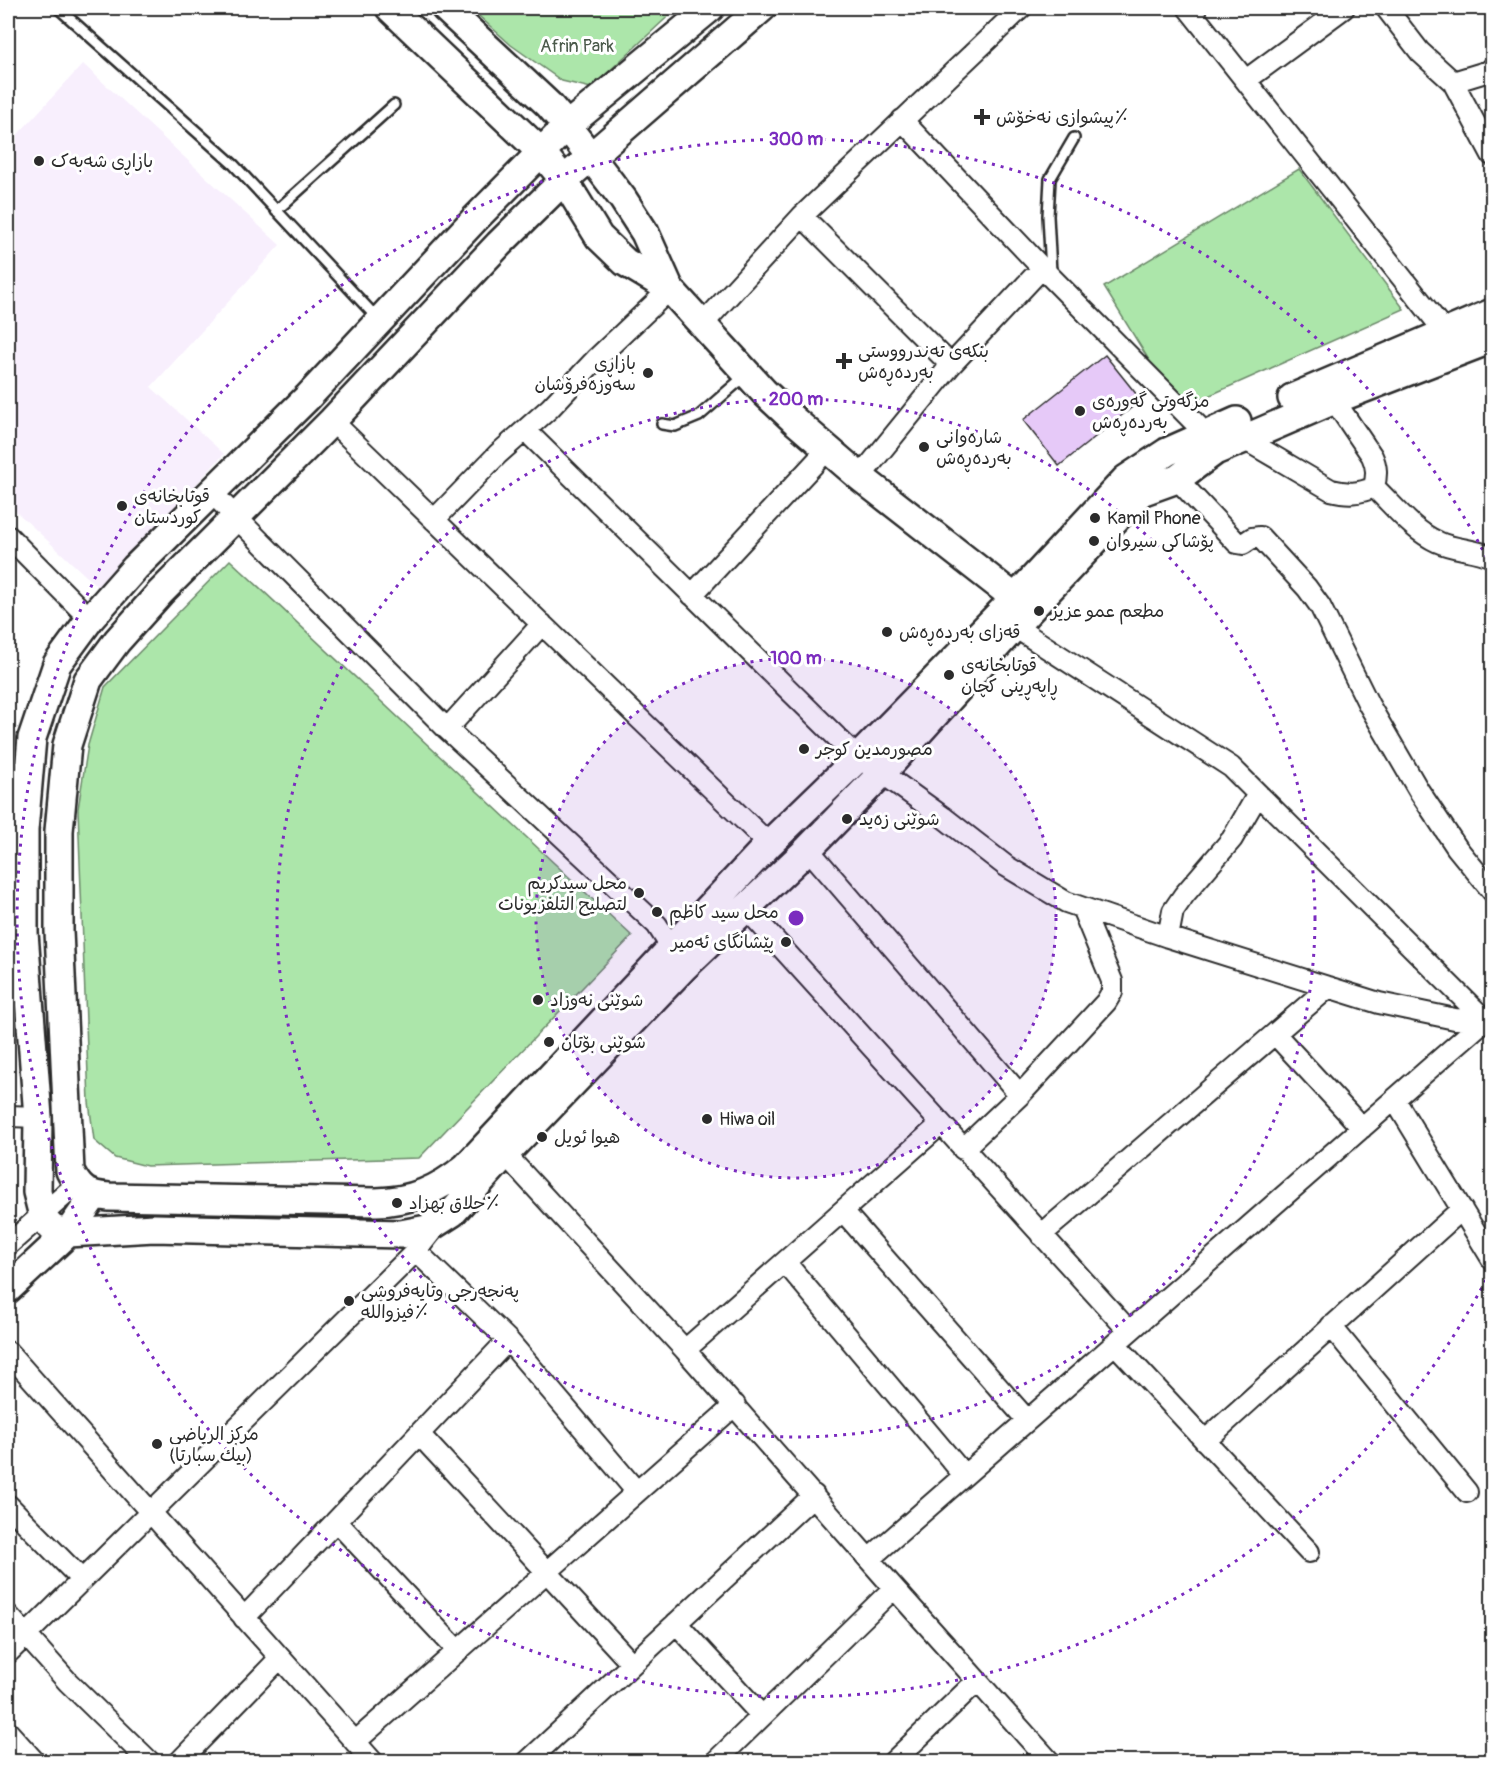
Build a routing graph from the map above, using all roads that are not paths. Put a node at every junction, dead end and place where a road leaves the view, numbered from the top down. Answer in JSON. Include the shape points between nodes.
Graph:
{"nodes":[{"id":1,"x":58,"y":8,"type":"edge"},
{"id":2,"x":390,"y":8,"type":"edge"},
{"id":3,"x":445,"y":8,"type":"edge"},
{"id":4,"x":710,"y":8,"type":"edge"},
{"id":5,"x":762,"y":8,"type":"edge"},
{"id":6,"x":1021,"y":8,"type":"edge"},
{"id":7,"x":1188,"y":8,"type":"edge"},
{"id":8,"x":1344,"y":8,"type":"edge"},
{"id":9,"x":1386,"y":8,"type":"edge"},
{"id":10,"x":1492,"y":68,"type":"edge"},
{"id":11,"x":1246,"y":80,"type":"junction"},
{"id":12,"x":1453,"y":82,"type":"junction"},
{"id":13,"x":394,"y":105,"type":"dead end"},
{"id":14,"x":902,"y":120,"type":"junction"},
{"id":15,"x":567,"y":126,"type":"junction"},
{"id":16,"x":1074,"y":138,"type":"dead end"},
{"id":17,"x":542,"y":153,"type":"junction"},
{"id":18,"x":1492,"y":156,"type":"edge"},
{"id":19,"x":591,"y":157,"type":"junction"},
{"id":20,"x":564,"y":180,"type":"junction"},
{"id":21,"x":276,"y":211,"type":"junction"},
{"id":22,"x":802,"y":216,"type":"junction"},
{"id":23,"x":1047,"y":273,"type":"junction"},
{"id":24,"x":670,"y":289,"type":"junction"},
{"id":25,"x":1492,"y":313,"type":"edge"},
{"id":26,"x":379,"y":320,"type":"junction"},
{"id":27,"x":702,"y":325,"type":"junction"},
{"id":28,"x":1445,"y":332,"type":"junction"},
{"id":29,"x":1492,"y":339,"type":"edge"},
{"id":30,"x":951,"y":365,"type":"junction"},
{"id":31,"x":748,"y":373,"type":"junction"},
{"id":32,"x":1334,"y":400,"type":"junction"},
{"id":33,"x":332,"y":421,"type":"junction"},
{"id":34,"x":662,"y":424,"type":"dead end"},
{"id":35,"x":525,"y":430,"type":"junction"},
{"id":36,"x":1207,"y":435,"type":"junction"},
{"id":37,"x":1244,"y":439,"type":"junction"},
{"id":38,"x":827,"y":450,"type":"junction"},
{"id":39,"x":860,"y":477,"type":"junction"},
{"id":40,"x":1177,"y":478,"type":"junction"},
{"id":41,"x":1374,"y":487,"type":"junction"},
{"id":42,"x":212,"y":493,"type":"junction"},
{"id":43,"x":236,"y":518,"type":"junction"},
{"id":44,"x":434,"y":520,"type":"junction"},
{"id":45,"x":8,"y":536,"type":"edge"},
{"id":46,"x":1492,"y":557,"type":"edge"},
{"id":47,"x":692,"y":595,"type":"junction"},
{"id":48,"x":1015,"y":598,"type":"junction"},
{"id":49,"x":90,"y":619,"type":"junction"},
{"id":50,"x":542,"y":624,"type":"junction"},
{"id":51,"x":1015,"y":627,"type":"junction"},
{"id":52,"x":447,"y":729,"type":"junction"},
{"id":53,"x":858,"y":758,"type":"junction"},
{"id":54,"x":882,"y":773,"type":"junction"},
{"id":55,"x":1258,"y":794,"type":"junction"},
{"id":56,"x":769,"y":844,"type":"junction"},
{"id":57,"x":808,"y":849,"type":"junction"},
{"id":58,"x":1492,"y":891,"type":"edge"},
{"id":59,"x":16,"y":900,"type":"edge"},
{"id":60,"x":745,"y":907,"type":"junction"},
{"id":61,"x":1082,"y":908,"type":"junction"},
{"id":62,"x":1168,"y":937,"type":"junction"},
{"id":63,"x":671,"y":947,"type":"junction"},
{"id":64,"x":1329,"y":987,"type":"junction"},
{"id":65,"x":1489,"y":1020,"type":"edge"},
{"id":66,"x":1275,"y":1034,"type":"junction"},
{"id":67,"x":1020,"y":1095,"type":"junction"},
{"id":68,"x":1395,"y":1100,"type":"junction"},
{"id":69,"x":8,"y":1116,"type":"edge"},
{"id":70,"x":38,"y":1117,"type":"junction"},
{"id":71,"x":941,"y":1124,"type":"junction"},
{"id":72,"x":1362,"y":1128,"type":"junction"},
{"id":73,"x":963,"y":1149,"type":"junction"},
{"id":74,"x":505,"y":1154,"type":"junction"},
{"id":75,"x":85,"y":1190,"type":"junction"},
{"id":76,"x":1461,"y":1209,"type":"junction"},
{"id":77,"x":843,"y":1211,"type":"junction"},
{"id":78,"x":42,"y":1215,"type":"junction"},
{"id":79,"x":438,"y":1223,"type":"junction"},
{"id":80,"x":68,"y":1233,"type":"junction"},
{"id":81,"x":1041,"y":1235,"type":"junction"},
{"id":82,"x":8,"y":1245,"type":"edge"},
{"id":83,"x":416,"y":1251,"type":"junction"},
{"id":84,"x":1492,"y":1259,"type":"edge"},
{"id":85,"x":785,"y":1262,"type":"junction"},
{"id":86,"x":8,"y":1289,"type":"edge"},
{"id":87,"x":1331,"y":1326,"type":"junction"},
{"id":88,"x":1122,"y":1338,"type":"junction"},
{"id":89,"x":508,"y":1340,"type":"junction"},
{"id":90,"x":685,"y":1350,"type":"junction"},
{"id":91,"x":8,"y":1352,"type":"edge"},
{"id":92,"x":735,"y":1405,"type":"junction"},
{"id":93,"x":1027,"y":1420,"type":"junction"},
{"id":94,"x":419,"y":1434,"type":"junction"},
{"id":95,"x":1206,"y":1441,"type":"junction"},
{"id":96,"x":964,"y":1475,"type":"junction"},
{"id":97,"x":637,"y":1492,"type":"junction"},
{"id":98,"x":1467,"y":1492,"type":"dead end"},
{"id":99,"x":814,"y":1495,"type":"junction"},
{"id":100,"x":8,"y":1505,"type":"edge"},
{"id":101,"x":150,"y":1513,"type":"junction"},
{"id":102,"x":336,"y":1521,"type":"junction"},
{"id":103,"x":1309,"y":1552,"type":"dead end"},
{"id":104,"x":868,"y":1558,"type":"junction"},
{"id":105,"x":545,"y":1573,"type":"junction"},
{"id":106,"x":82,"y":1580,"type":"junction"},
{"id":107,"x":894,"y":1588,"type":"junction"},
{"id":108,"x":8,"y":1615,"type":"edge"},
{"id":109,"x":244,"y":1618,"type":"junction"},
{"id":110,"x":676,"y":1623,"type":"junction"},
{"id":111,"x":26,"y":1635,"type":"junction"},
{"id":112,"x":458,"y":1651,"type":"junction"},
{"id":113,"x":8,"y":1653,"type":"edge"},
{"id":114,"x":280,"y":1658,"type":"junction"},
{"id":115,"x":632,"y":1664,"type":"junction"},
{"id":116,"x":977,"y":1681,"type":"junction"},
{"id":117,"x":762,"y":1716,"type":"junction"},
{"id":118,"x":8,"y":1732,"type":"edge"},
{"id":119,"x":355,"y":1742,"type":"junction"},
{"id":120,"x":35,"y":1761,"type":"edge"},
{"id":121,"x":150,"y":1761,"type":"edge"},
{"id":122,"x":179,"y":1761,"type":"edge"},
{"id":123,"x":373,"y":1761,"type":"edge"},
{"id":124,"x":527,"y":1761,"type":"edge"},
{"id":125,"x":715,"y":1761,"type":"edge"},
{"id":126,"x":893,"y":1761,"type":"edge"},
{"id":127,"x":1050,"y":1761,"type":"edge"}],
"edges":[{"from":1,"to":21,"type":"lane","via":[[234,165]]},
{"from":2,"to":17,"type":"main road"},
{"from":3,"to":15,"type":"main road"},
{"from":4,"to":15,"type":"main road"},
{"from":5,"to":19,"type":"main road"},
{"from":6,"to":14,"type":"street"},
{"from":7,"to":11,"type":"street"},
{"from":8,"to":11,"type":"street"},
{"from":9,"to":12,"type":"street","via":[[1420,52]]},
{"from":10,"to":12,"type":"street"},
{"from":11,"to":28,"type":"street"},
{"from":12,"to":18,"type":"street"},
{"from":13,"to":21,"type":"lane"},
{"from":14,"to":22,"type":"street"},
{"from":14,"to":23,"type":"street"},
{"from":15,"to":17,"type":"main road"},
{"from":15,"to":19,"type":"main road"},
{"from":16,"to":23,"type":"lane","via":[[1050,179]]},
{"from":17,"to":20,"type":"main road"},
{"from":17,"to":26,"type":"main road"},
{"from":19,"to":20,"type":"main road"},
{"from":19,"to":24,"type":"main road","via":[[645,234]]},
{"from":20,"to":24,"type":"main road","via":[[599,237],[625,261]]},
{"from":20,"to":33,"type":"main road"},
{"from":21,"to":26,"type":"lane"},
{"from":22,"to":27,"type":"street"},
{"from":22,"to":30,"type":"street"},
{"from":23,"to":30,"type":"street"},
{"from":23,"to":36,"type":"street"},
{"from":24,"to":27,"type":"main road"},
{"from":24,"to":35,"type":"street"},
{"from":25,"to":28,"type":"main road"},
{"from":26,"to":42,"type":"main road"},
{"from":27,"to":31,"type":"main road"},
{"from":28,"to":36,"type":"main road"},
{"from":29,"to":32,"type":"main road"},
{"from":30,"to":39,"type":"street"},
{"from":31,"to":34,"type":"lane","via":[[699,416],[675,426]]},
{"from":31,"to":38,"type":"main road"},
{"from":32,"to":37,"type":"main road"},
{"from":32,"to":41,"type":"street","via":[[1372,456],[1377,472]]},
{"from":33,"to":43,"type":"main road"},
{"from":33,"to":44,"type":"street"},
{"from":35,"to":44,"type":"street"},
{"from":35,"to":47,"type":"street"},
{"from":36,"to":48,"type":"main road","via":[[1167,452],[1126,479]]},
{"from":37,"to":40,"type":"main road","via":[[1215,451]]},
{"from":37,"to":41,"type":"street","via":[[1331,490],[1352,494]]},
{"from":38,"to":39,"type":"main road"},
{"from":38,"to":47,"type":"street"},
{"from":39,"to":48,"type":"main road"},
{"from":40,"to":51,"type":"main road","via":[[1141,492]]},
{"from":40,"to":58,"type":"street","via":[[1237,543],[1260,537],[1307,588],[1419,791]]},
{"from":41,"to":46,"type":"street","via":[[1427,536],[1447,546]]},
{"from":42,"to":43,"type":"street"},
{"from":42,"to":49,"type":"main road","via":[[135,568]]},
{"from":43,"to":52,"type":"street"},
{"from":43,"to":75,"type":"main road","via":[[160,592],[117,641],[88,680],[67,745],[59,831],[59,931],[70,1171]]},
{"from":44,"to":50,"type":"street"},
{"from":45,"to":49,"type":"street"},
{"from":47,"to":53,"type":"street"},
{"from":48,"to":53,"type":"main road"},
{"from":49,"to":59,"type":"main road","via":[[57,664],[32,738]]},
{"from":50,"to":52,"type":"street"},
{"from":50,"to":56,"type":"street"},
{"from":51,"to":54,"type":"main road"},
{"from":51,"to":55,"type":"street","via":[[1231,767]]},
{"from":52,"to":63,"type":"street","via":[[657,925]]},
{"from":53,"to":54,"type":"street"},
{"from":53,"to":56,"type":"main road"},
{"from":54,"to":57,"type":"main road"},
{"from":54,"to":61,"type":"street","via":[[1006,866]]},
{"from":55,"to":62,"type":"street","via":[[1232,839],[1173,911]]},
{"from":55,"to":65,"type":"street"},
{"from":56,"to":63,"type":"main road"},
{"from":57,"to":60,"type":"main road"},
{"from":57,"to":67,"type":"street"},
{"from":59,"to":70,"type":"main road","via":[[24,933]]},
{"from":60,"to":71,"type":"street"},
{"from":60,"to":74,"type":"main road"},
{"from":61,"to":62,"type":"street"},
{"from":61,"to":67,"type":"street","via":[[1112,981],[1112,992]]},
{"from":62,"to":64,"type":"street"},
{"from":63,"to":75,"type":"main road","via":[[466,1167],[434,1190],[376,1202]]},
{"from":64,"to":65,"type":"street","via":[[1379,1003],[1455,1019]]},
{"from":64,"to":66,"type":"street"},
{"from":65,"to":68,"type":"street"},
{"from":66,"to":72,"type":"street"},
{"from":66,"to":81,"type":"street"},
{"from":67,"to":73,"type":"street"},
{"from":68,"to":72,"type":"street"},
{"from":68,"to":76,"type":"street"},
{"from":69,"to":70,"type":"street"},
{"from":70,"to":78,"type":"main road","via":[[36,1181]]},
{"from":71,"to":73,"type":"street"},
{"from":71,"to":77,"type":"street"},
{"from":72,"to":88,"type":"street"},
{"from":73,"to":81,"type":"street"},
{"from":74,"to":79,"type":"main road","via":[[452,1213]]},
{"from":74,"to":90,"type":"street"},
{"from":75,"to":78,"type":"street"},
{"from":75,"to":80,"type":"main road"},
{"from":76,"to":84,"type":"street"},
{"from":76,"to":87,"type":"street"},
{"from":77,"to":85,"type":"street"},
{"from":77,"to":93,"type":"street"},
{"from":78,"to":80,"type":"main road","via":[[53,1229]]},
{"from":78,"to":82,"type":"street"},
{"from":79,"to":80,"type":"main road","via":[[401,1234],[154,1228]]},
{"from":79,"to":83,"type":"street"},
{"from":80,"to":86,"type":"main road"},
{"from":81,"to":88,"type":"street"},
{"from":83,"to":89,"type":"street"},
{"from":83,"to":101,"type":"street"},
{"from":85,"to":90,"type":"street"},
{"from":85,"to":96,"type":"street"},
{"from":87,"to":95,"type":"street"},
{"from":87,"to":98,"type":"street"},
{"from":88,"to":93,"type":"street"},
{"from":88,"to":95,"type":"street"},
{"from":89,"to":94,"type":"street"},
{"from":89,"to":97,"type":"street"},
{"from":90,"to":92,"type":"street"},
{"from":91,"to":101,"type":"street"},
{"from":92,"to":97,"type":"street"},
{"from":92,"to":99,"type":"street"},
{"from":93,"to":96,"type":"street"},
{"from":94,"to":102,"type":"street"},
{"from":94,"to":105,"type":"street"},
{"from":95,"to":103,"type":"street"},
{"from":96,"to":104,"type":"street"},
{"from":97,"to":105,"type":"street"},
{"from":99,"to":104,"type":"street"},
{"from":99,"to":110,"type":"street"},
{"from":100,"to":106,"type":"street"},
{"from":101,"to":106,"type":"street"},
{"from":101,"to":109,"type":"street"},
{"from":102,"to":109,"type":"street"},
{"from":102,"to":112,"type":"street"},
{"from":104,"to":107,"type":"street"},
{"from":105,"to":112,"type":"street"},
{"from":105,"to":115,"type":"street"},
{"from":106,"to":111,"type":"street"},
{"from":107,"to":116,"type":"street"},
{"from":107,"to":117,"type":"street"},
{"from":108,"to":111,"type":"street"},
{"from":109,"to":114,"type":"street"},
{"from":110,"to":115,"type":"street"},
{"from":110,"to":117,"type":"street"},
{"from":111,"to":113,"type":"street"},
{"from":111,"to":121,"type":"street","via":[[68,1682]]},
{"from":112,"to":119,"type":"street"},
{"from":114,"to":119,"type":"street"},
{"from":114,"to":122,"type":"street"},
{"from":115,"to":124,"type":"street"},
{"from":116,"to":126,"type":"street"},
{"from":116,"to":127,"type":"street"},
{"from":117,"to":125,"type":"street"},
{"from":118,"to":120,"type":"street"},
{"from":119,"to":123,"type":"street"}]}
